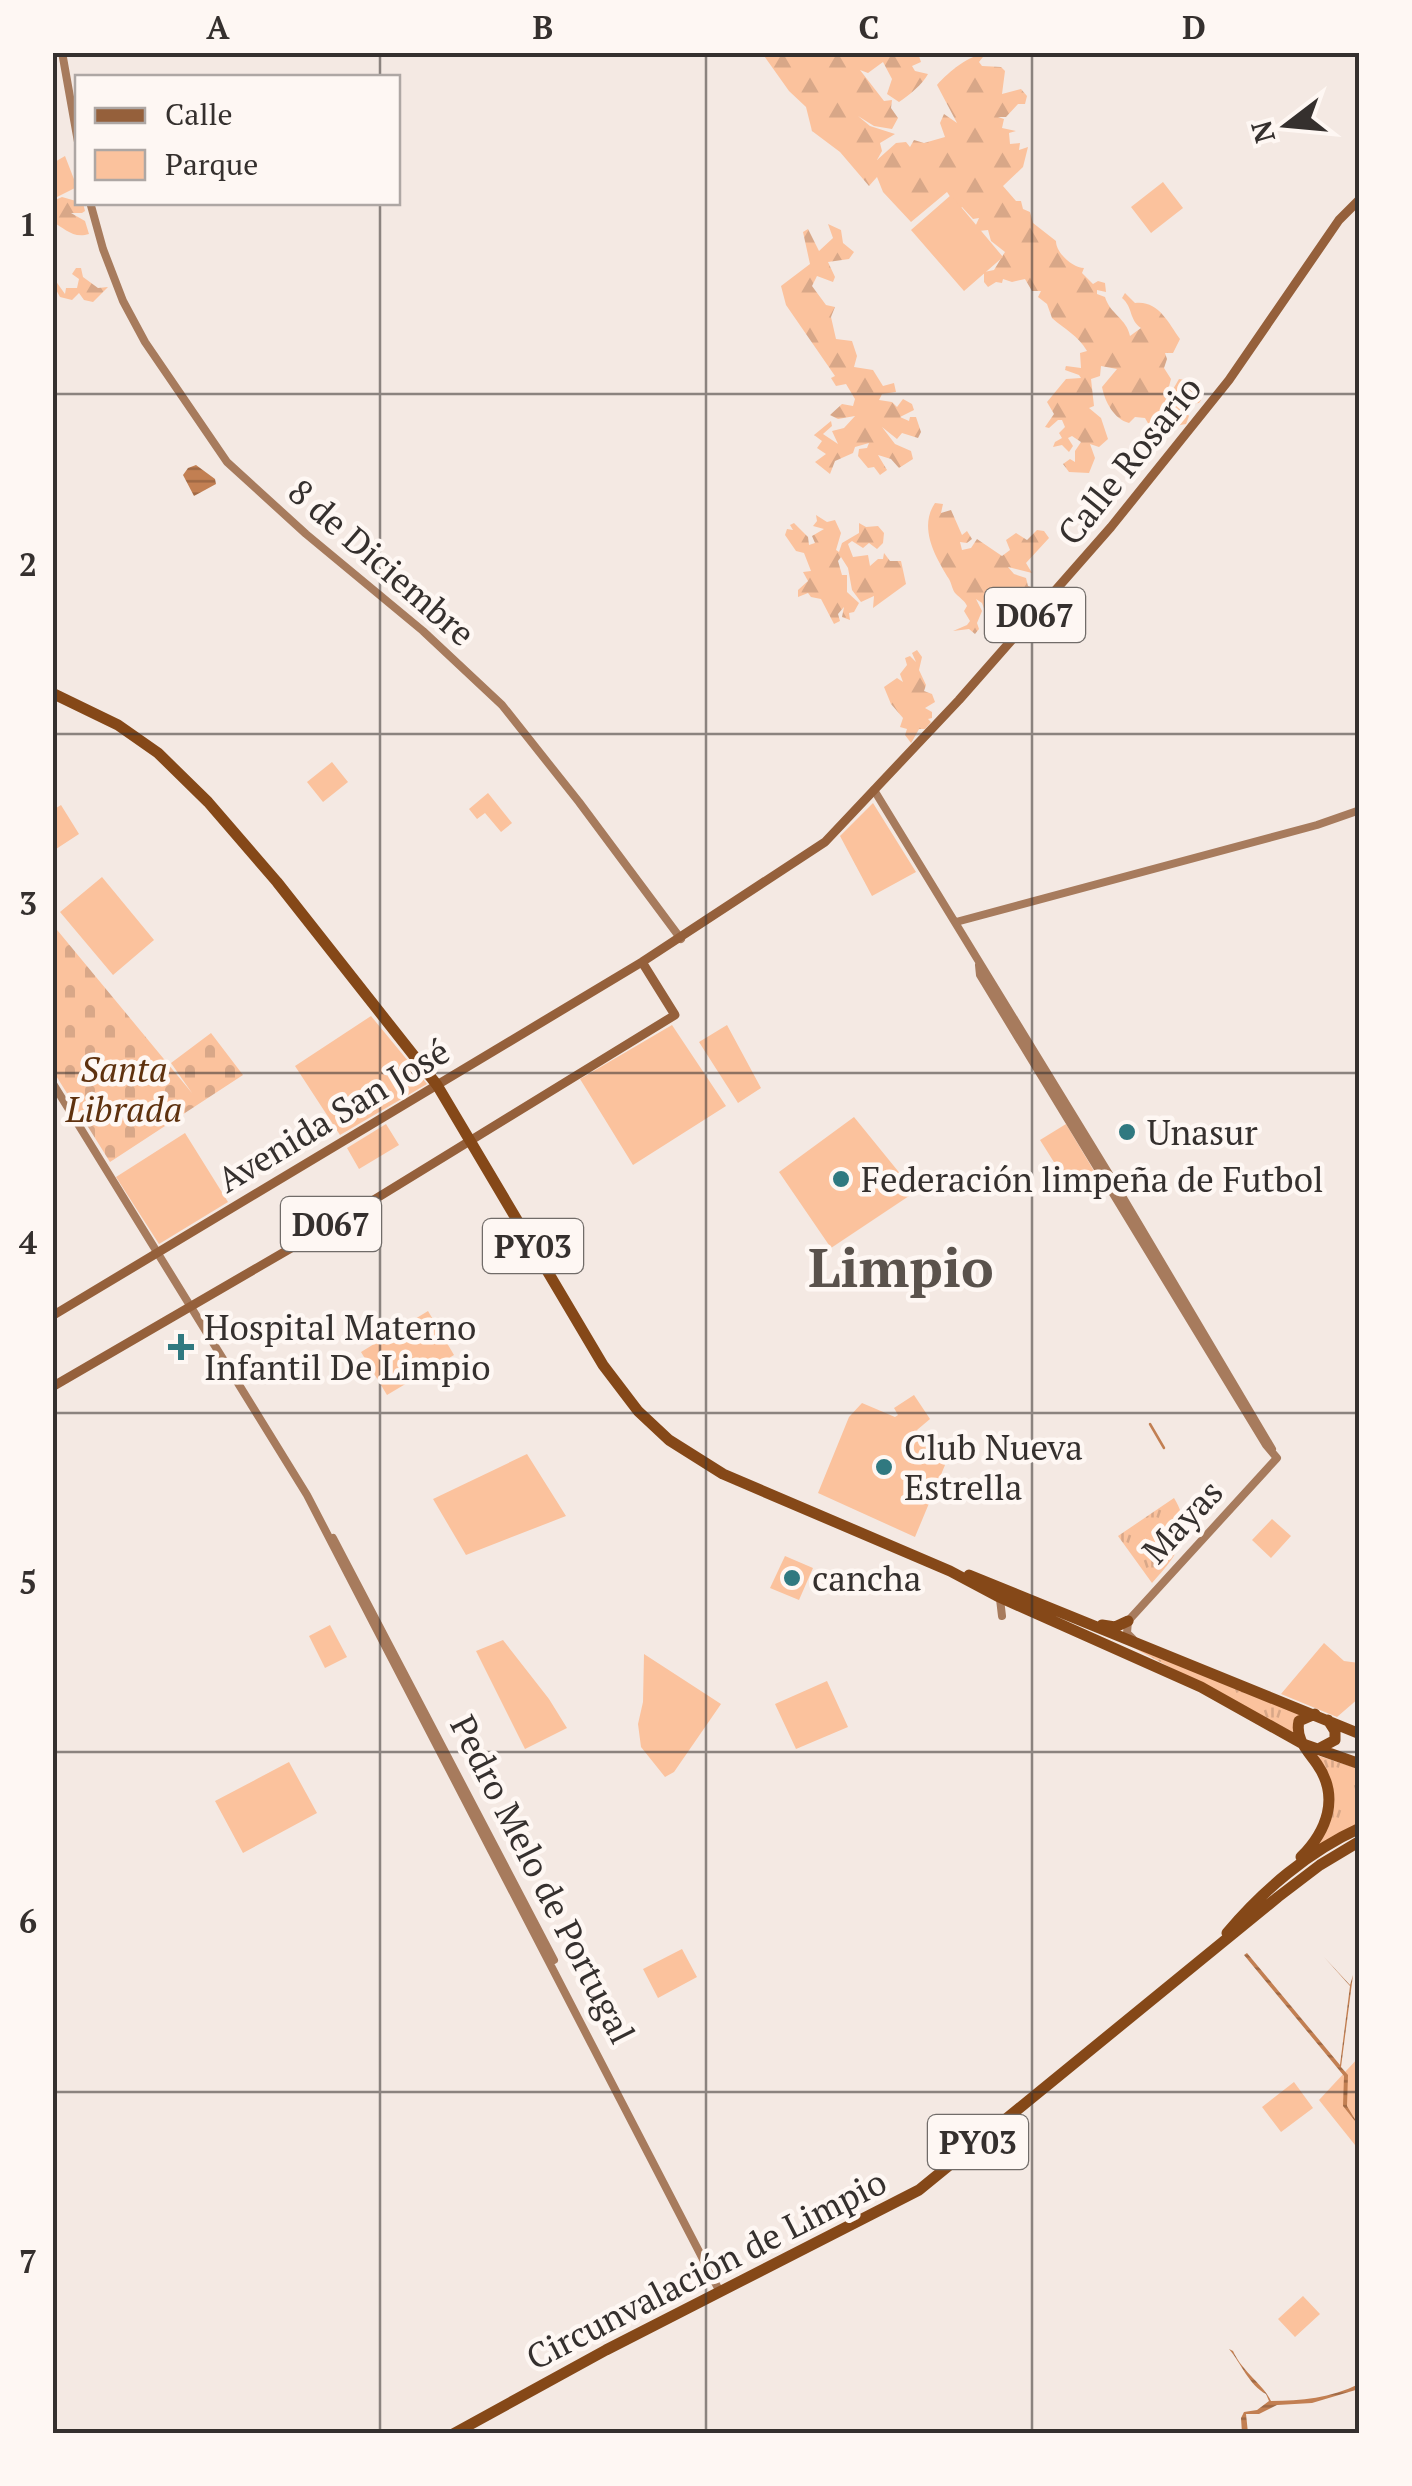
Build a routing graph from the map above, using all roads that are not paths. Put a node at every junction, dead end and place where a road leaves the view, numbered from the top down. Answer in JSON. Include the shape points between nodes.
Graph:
{"nodes":[{"id":1,"x":62,"y":52,"type":"edge"},
{"id":2,"x":75,"y":125,"type":"edge"},
{"id":3,"x":1360,"y":199,"type":"edge"},
{"id":4,"x":91,"y":205,"type":"edge"},
{"id":5,"x":52,"y":694,"type":"edge"},
{"id":6,"x":874,"y":790,"type":"junction"},
{"id":7,"x":1360,"y":810,"type":"edge"},
{"id":8,"x":956,"y":922,"type":"junction"},
{"id":9,"x":680,"y":938,"type":"junction"},
{"id":10,"x":642,"y":962,"type":"junction"},
{"id":11,"x":52,"y":1082,"type":"edge"},
{"id":12,"x":437,"y":1085,"type":"junction"},
{"id":13,"x":470,"y":1140,"type":"junction"},
{"id":14,"x":157,"y":1251,"type":"junction"},
{"id":15,"x":192,"y":1307,"type":"junction"},
{"id":16,"x":52,"y":1316,"type":"edge"},
{"id":17,"x":52,"y":1386,"type":"edge"},
{"id":18,"x":950,"y":1571,"type":"junction"},
{"id":19,"x":1126,"y":1622,"type":"junction"},
{"id":20,"x":1083,"y":1625,"type":"junction"},
{"id":21,"x":1122,"y":1638,"type":"junction"},
{"id":22,"x":1144,"y":1654,"type":"junction"},
{"id":23,"x":1314,"y":1714,"type":"junction"},
{"id":24,"x":1328,"y":1720,"type":"junction"},
{"id":25,"x":1356,"y":1732,"type":"edge"},
{"id":26,"x":1315,"y":1746,"type":"junction"},
{"id":27,"x":1357,"y":1763,"type":"edge"},
{"id":28,"x":1360,"y":1828,"type":"edge"},
{"id":29,"x":1360,"y":1841,"type":"edge"},
{"id":30,"x":1293,"y":1870,"type":"junction"},
{"id":31,"x":1275,"y":1892,"type":"junction"},
{"id":32,"x":723,"y":2291,"type":"junction"},
{"id":33,"x":453,"y":2434,"type":"edge"}],
"edges":[{"from":1,"to":2,"type":"street"},
{"from":3,"to":6,"type":"main road","name":"Calle Rosario","number":"D067","via":[[1123,512]]},
{"from":4,"to":9,"type":"street","name":"8 de Diciembre","via":[[122,300],[227,462],[502,705]]},
{"from":5,"to":12,"type":"highway","number":"PY03","via":[[132,734],[190,784]]},
{"from":6,"to":8,"type":"street"},
{"from":6,"to":9,"type":"main road","name":"Calle Rosario","number":"D067","via":[[807,856]]},
{"from":7,"to":8,"type":"street"},
{"from":8,"to":19,"type":"street","name":"Mayas","via":[[980,975],[1275,1454]]},
{"from":9,"to":10,"type":"main road","name":"Calle Rosario","number":"D067"},
{"from":10,"to":12,"type":"main road","name":"Avenida San José","number":"D067"},
{"from":10,"to":13,"type":"main road","number":"D067","via":[[675,1015]]},
{"from":11,"to":14,"type":"street","name":"Pedro Melo de Portugal"},
{"from":12,"to":13,"type":"highway","number":"PY03"},
{"from":12,"to":14,"type":"main road","name":"Avenida San José","number":"D067"},
{"from":13,"to":15,"type":"main road","number":"D067"},
{"from":13,"to":18,"type":"highway","number":"PY03","via":[[603,1365],[648,1420],[723,1474]]},
{"from":14,"to":15,"type":"street","name":"Pedro Melo de Portugal"},
{"from":14,"to":16,"type":"main road","name":"Avenida San José","number":"D067"},
{"from":15,"to":17,"type":"main road","number":"D067"},
{"from":15,"to":32,"type":"street","name":"Pedro Melo de Portugal","via":[[349,1566]]},
{"from":18,"to":20,"type":"highway","number":"PY03"},
{"from":18,"to":20,"type":"highway","number":"PY03","via":[[997,1596],[1009,1612]]},
{"from":19,"to":20,"type":"highway"},
{"from":19,"to":21,"type":"highway"},
{"from":19,"to":22,"type":"street"},
{"from":20,"to":21,"type":"highway","number":"PY03"},
{"from":20,"to":22,"type":"highway","number":"PY03"},
{"from":21,"to":22,"type":"highway"},
{"from":22,"to":23,"type":"highway","number":"PY03"},
{"from":22,"to":26,"type":"highway","number":"PY03"},
{"from":23,"to":24,"type":"highway","number":"PY03"},
{"from":23,"to":26,"type":"highway","via":[[1299,1722],[1298,1734]]},
{"from":24,"to":25,"type":"highway","number":"PY03"},
{"from":24,"to":26,"type":"highway","via":[[1336,1736]]},
{"from":25,"to":26,"type":"highway"},
{"from":26,"to":27,"type":"highway","number":"PY03"},
{"from":26,"to":30,"type":"highway","via":[[1329,1805],[1323,1830]]},
{"from":28,"to":30,"type":"highway","number":"PY03"},
{"from":29,"to":31,"type":"highway","number":"PY03"},
{"from":30,"to":31,"type":"highway","number":"PY03"},
{"from":31,"to":32,"type":"highway","name":"Circunvalación de Limpio","number":"PY03","via":[[1210,1954],[896,2207]]},
{"from":32,"to":33,"type":"highway","name":"Circunvalación de Limpio","number":"PY03"}]}
